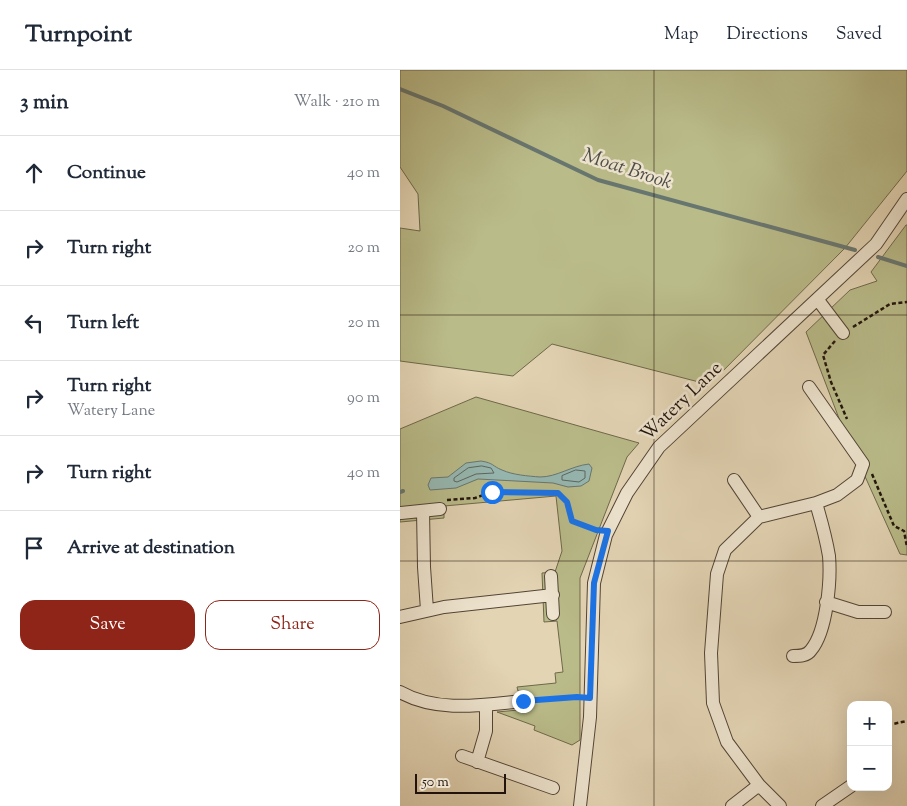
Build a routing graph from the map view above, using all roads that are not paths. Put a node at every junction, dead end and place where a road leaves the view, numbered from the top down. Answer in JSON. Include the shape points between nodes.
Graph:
{"nodes":[{"id":1,"x":907,"y":199,"type":"edge"},
{"id":2,"x":818,"y":300,"type":"junction"},
{"id":3,"x":843,"y":333,"type":"road end"},
{"id":4,"x":808,"y":386,"type":"dead end"},
{"id":5,"x":734,"y":480,"type":"dead end"},
{"id":6,"x":816,"y":503,"type":"junction"},
{"id":7,"x":442,"y":504,"type":"road end"},
{"id":8,"x":423,"y":511,"type":"junction"},
{"id":9,"x":401,"y":513,"type":"edge"},
{"id":10,"x":759,"y":517,"type":"junction"},
{"id":11,"x":552,"y":576,"type":"dead end"},
{"id":12,"x":553,"y":595,"type":"junction"},
{"id":13,"x":826,"y":602,"type":"junction"},
{"id":14,"x":427,"y":610,"type":"junction"},
{"id":15,"x":885,"y":612,"type":"dead end"},
{"id":16,"x":553,"y":614,"type":"dead end"},
{"id":17,"x":400,"y":617,"type":"edge"},
{"id":18,"x":793,"y":656,"type":"dead end"},
{"id":19,"x":400,"y":692,"type":"edge"},
{"id":20,"x":523,"y":701,"type":"road end"},
{"id":21,"x":486,"y":705,"type":"junction"},
{"id":22,"x":462,"y":756,"type":"dead end"},
{"id":23,"x":478,"y":762,"type":"junction"},
{"id":24,"x":759,"y":785,"type":"junction"},
{"id":25,"x":553,"y":788,"type":"dead end"},
{"id":26,"x":847,"y":789,"type":"edge"},
{"id":27,"x":580,"y":806,"type":"edge"},
{"id":28,"x":732,"y":806,"type":"edge"},
{"id":29,"x":780,"y":806,"type":"edge"},
{"id":30,"x":822,"y":806,"type":"edge"}],
"edges":[{"from":1,"to":2,"type":"street","name":"Watery Lane","via":[[876,244]]},
{"from":2,"to":3,"type":"street"},
{"from":2,"to":27,"type":"street","name":"Watery Lane","via":[[659,447],[627,493],[608,531],[594,583],[590,698]]},
{"from":4,"to":6,"type":"street","via":[[863,464],[857,480],[837,495]]},
{"from":5,"to":10,"type":"street"},
{"from":6,"to":10,"type":"street"},
{"from":6,"to":13,"type":"street","via":[[829,557]]},
{"from":7,"to":8,"type":"street"},
{"from":8,"to":9,"type":"street"},
{"from":8,"to":14,"type":"street"},
{"from":10,"to":24,"type":"street","via":[[731,543],[720,561],[710,680],[713,703],[727,742]]},
{"from":11,"to":12,"type":"street"},
{"from":12,"to":14,"type":"street"},
{"from":12,"to":16,"type":"street"},
{"from":13,"to":15,"type":"street","via":[[858,612]]},
{"from":13,"to":18,"type":"street","via":[[811,650],[807,654]]},
{"from":14,"to":17,"type":"street"},
{"from":19,"to":21,"type":"street","via":[[422,703],[440,706]]},
{"from":20,"to":21,"type":"street"},
{"from":21,"to":23,"type":"street","via":[[486,731]]},
{"from":22,"to":23,"type":"street"},
{"from":23,"to":25,"type":"street"},
{"from":24,"to":28,"type":"street"},
{"from":24,"to":29,"type":"street"},
{"from":26,"to":30,"type":"street"}]}
